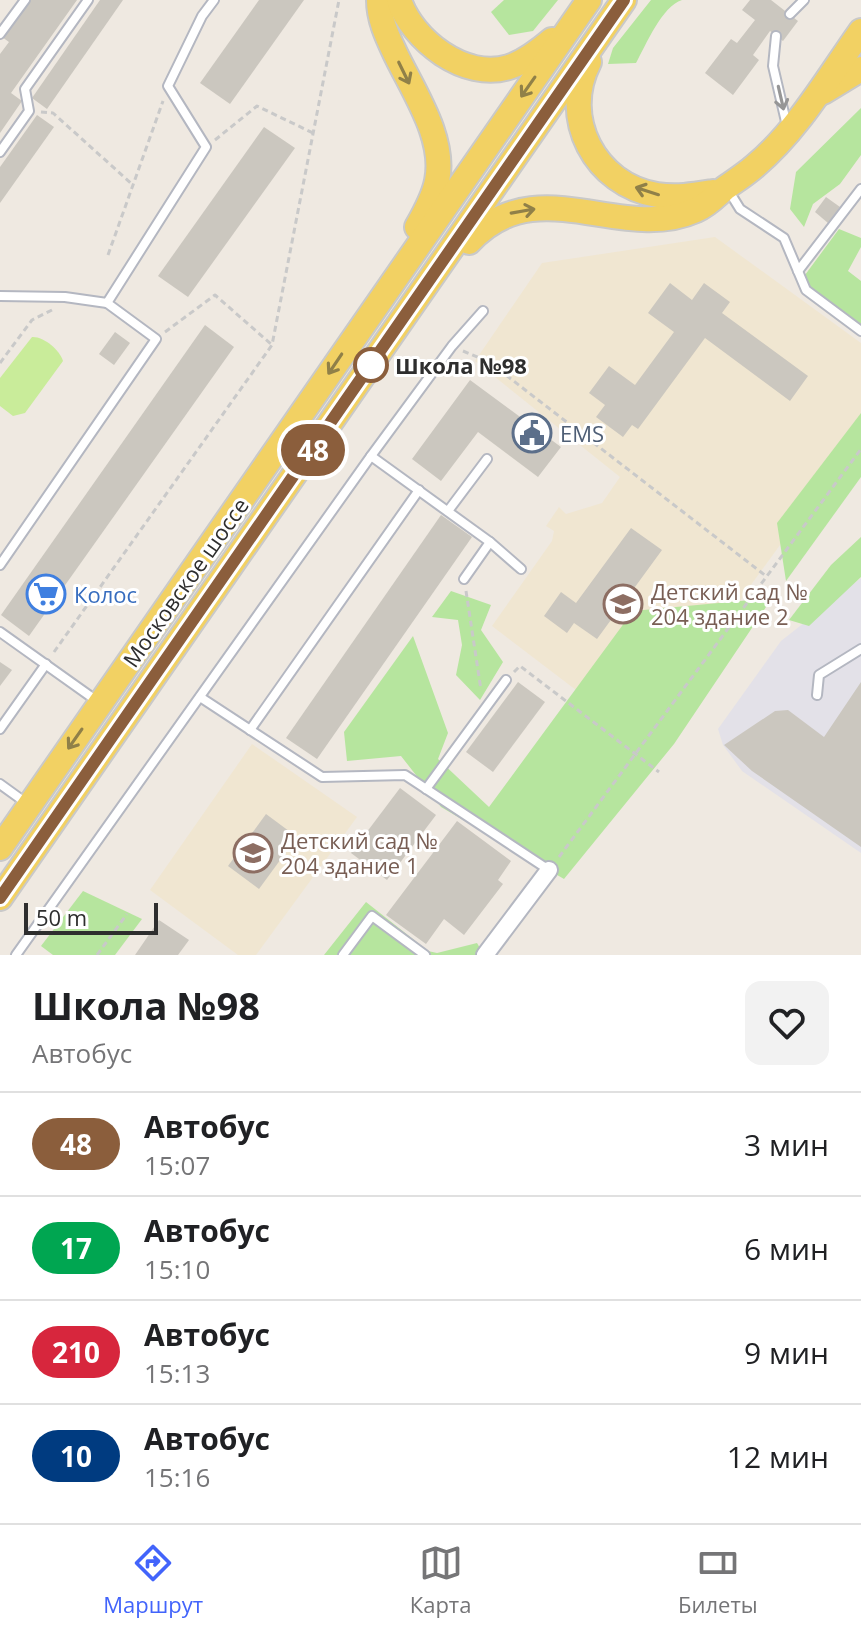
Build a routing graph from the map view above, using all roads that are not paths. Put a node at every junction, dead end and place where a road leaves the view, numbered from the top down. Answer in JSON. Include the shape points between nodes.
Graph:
{"nodes":[{"id":1,"x":25,"y":0,"type":"edge"},
{"id":2,"x":88,"y":0,"type":"edge"},
{"id":3,"x":214,"y":0,"type":"edge"},
{"id":4,"x":379,"y":0,"type":"edge"},
{"id":5,"x":399,"y":0,"type":"edge"},
{"id":6,"x":589,"y":0,"type":"edge"},
{"id":7,"x":804,"y":0,"type":"edge"},
{"id":8,"x":618,"y":9,"type":"edge"},
{"id":9,"x":790,"y":14,"type":"dead end"},
{"id":10,"x":861,"y":31,"type":"edge"},
{"id":11,"x":0,"y":34,"type":"edge"},
{"id":12,"x":776,"y":36,"type":"dead end"},
{"id":13,"x":861,"y":69,"type":"edge"},
{"id":14,"x":814,"y":97,"type":"junction"},
{"id":15,"x":788,"y":130,"type":"junction"},
{"id":16,"x":0,"y":152,"type":"edge"},
{"id":17,"x":725,"y":189,"type":"junction"},
{"id":18,"x":860,"y":193,"type":"edge"},
{"id":19,"x":798,"y":271,"type":"junction"},
{"id":20,"x":0,"y":296,"type":"edge"},
{"id":21,"x":380,"y":300,"type":"junction"},
{"id":22,"x":107,"y":303,"type":"junction"},
{"id":23,"x":483,"y":311,"type":"dead end"},
{"id":24,"x":406,"y":317,"type":"junction"},
{"id":25,"x":861,"y":331,"type":"edge"},
{"id":26,"x":371,"y":456,"type":"junction"},
{"id":27,"x":487,"y":459,"type":"dead end"},
{"id":28,"x":419,"y":490,"type":"junction"},
{"id":29,"x":448,"y":511,"type":"junction"},
{"id":30,"x":490,"y":542,"type":"junction"},
{"id":31,"x":0,"y":565,"type":"edge"},
{"id":32,"x":521,"y":569,"type":"dead end"},
{"id":33,"x":464,"y":579,"type":"road end"},
{"id":34,"x":0,"y":632,"type":"edge"},
{"id":35,"x":861,"y":649,"type":"edge"},
{"id":36,"x":46,"y":664,"type":"junction"},
{"id":37,"x":506,"y":680,"type":"road end"},
{"id":38,"x":817,"y":695,"type":"dead end"},
{"id":39,"x":200,"y":697,"type":"junction"},
{"id":40,"x":100,"y":704,"type":"junction"},
{"id":41,"x":0,"y":729,"type":"edge"},
{"id":42,"x":250,"y":730,"type":"junction"},
{"id":43,"x":0,"y":784,"type":"edge"},
{"id":44,"x":426,"y":789,"type":"junction"},
{"id":45,"x":30,"y":805,"type":"junction"},
{"id":46,"x":0,"y":848,"type":"edge"},
{"id":47,"x":549,"y":870,"type":"joint"},
{"id":48,"x":0,"y":898,"type":"edge"},
{"id":49,"x":16,"y":955,"type":"edge"},
{"id":50,"x":343,"y":955,"type":"edge"},
{"id":51,"x":425,"y":955,"type":"edge"},
{"id":52,"x":485,"y":955,"type":"edge"}],
"edges":[{"from":1,"to":11,"type":"lane"},
{"from":2,"to":16,"type":"lane","via":[[25,89],[29,111]]},
{"from":3,"to":22,"type":"lane","via":[[168,86],[206,147]]},
{"from":4,"to":21,"type":"main road","one_way":true,"via":[[387,36],[433,135],[438,166],[424,214]]},
{"from":5,"to":6,"type":"main road","via":[[415,31],[435,49],[477,67],[506,68],[550,42]]},
{"from":6,"to":21,"type":"main road","name":"Московское шоссе","one_way":true},
{"from":7,"to":9,"type":"lane"},
{"from":17,"to":8,"type":"main road","one_way":true,"via":[[680,198],[654,195],[605,170],[587,146],[579,117],[582,76]]},
{"from":8,"to":24,"type":"main road","name":"Московское шоссе"},
{"from":10,"to":14,"type":"main road"},
{"from":12,"to":15,"type":"lane","one_way":true,"via":[[773,66]]},
{"from":13,"to":14,"type":"main road"},
{"from":14,"to":15,"type":"main road"},
{"from":15,"to":17,"type":"main road","via":[[757,165]]},
{"from":17,"to":19,"type":"lane","via":[[740,209],[784,238]]},
{"from":24,"to":17,"type":"main road","one_way":true,"via":[[481,229],[503,214],[560,209],[664,218],[696,211]]},
{"from":18,"to":19,"type":"lane"},
{"from":19,"to":25,"type":"lane","via":[[806,290]]},
{"from":20,"to":22,"type":"lane"},
{"from":21,"to":40,"type":"main road","name":"Московское шоссе","one_way":true},
{"from":22,"to":31,"type":"lane","via":[[156,339]]},
{"from":23,"to":26,"type":"lane"},
{"from":24,"to":48,"type":"main road","name":"Московское шоссе"},
{"from":26,"to":28,"type":"lane"},
{"from":26,"to":39,"type":"lane"},
{"from":27,"to":29,"type":"lane"},
{"from":28,"to":29,"type":"lane"},
{"from":28,"to":42,"type":"lane"},
{"from":29,"to":30,"type":"lane"},
{"from":30,"to":32,"type":"lane"},
{"from":30,"to":33,"type":"lane"},
{"from":34,"to":36,"type":"lane"},
{"from":35,"to":38,"type":"lane","via":[[819,675]]},
{"from":36,"to":40,"type":"lane"},
{"from":36,"to":41,"type":"lane"},
{"from":37,"to":44,"type":"lane"},
{"from":39,"to":42,"type":"lane"},
{"from":39,"to":49,"type":"lane"},
{"from":40,"to":45,"type":"main road","name":"Московское шоссе","one_way":true},
{"from":42,"to":44,"type":"lane","via":[[322,777],[405,775]]},
{"from":43,"to":45,"type":"lane"},
{"from":44,"to":47,"type":"lane"},
{"from":45,"to":46,"type":"main road","name":"Московское шоссе"},
{"from":47,"to":52,"type":"street"},
{"from":50,"to":51,"type":"lane","via":[[372,916]]}]}
